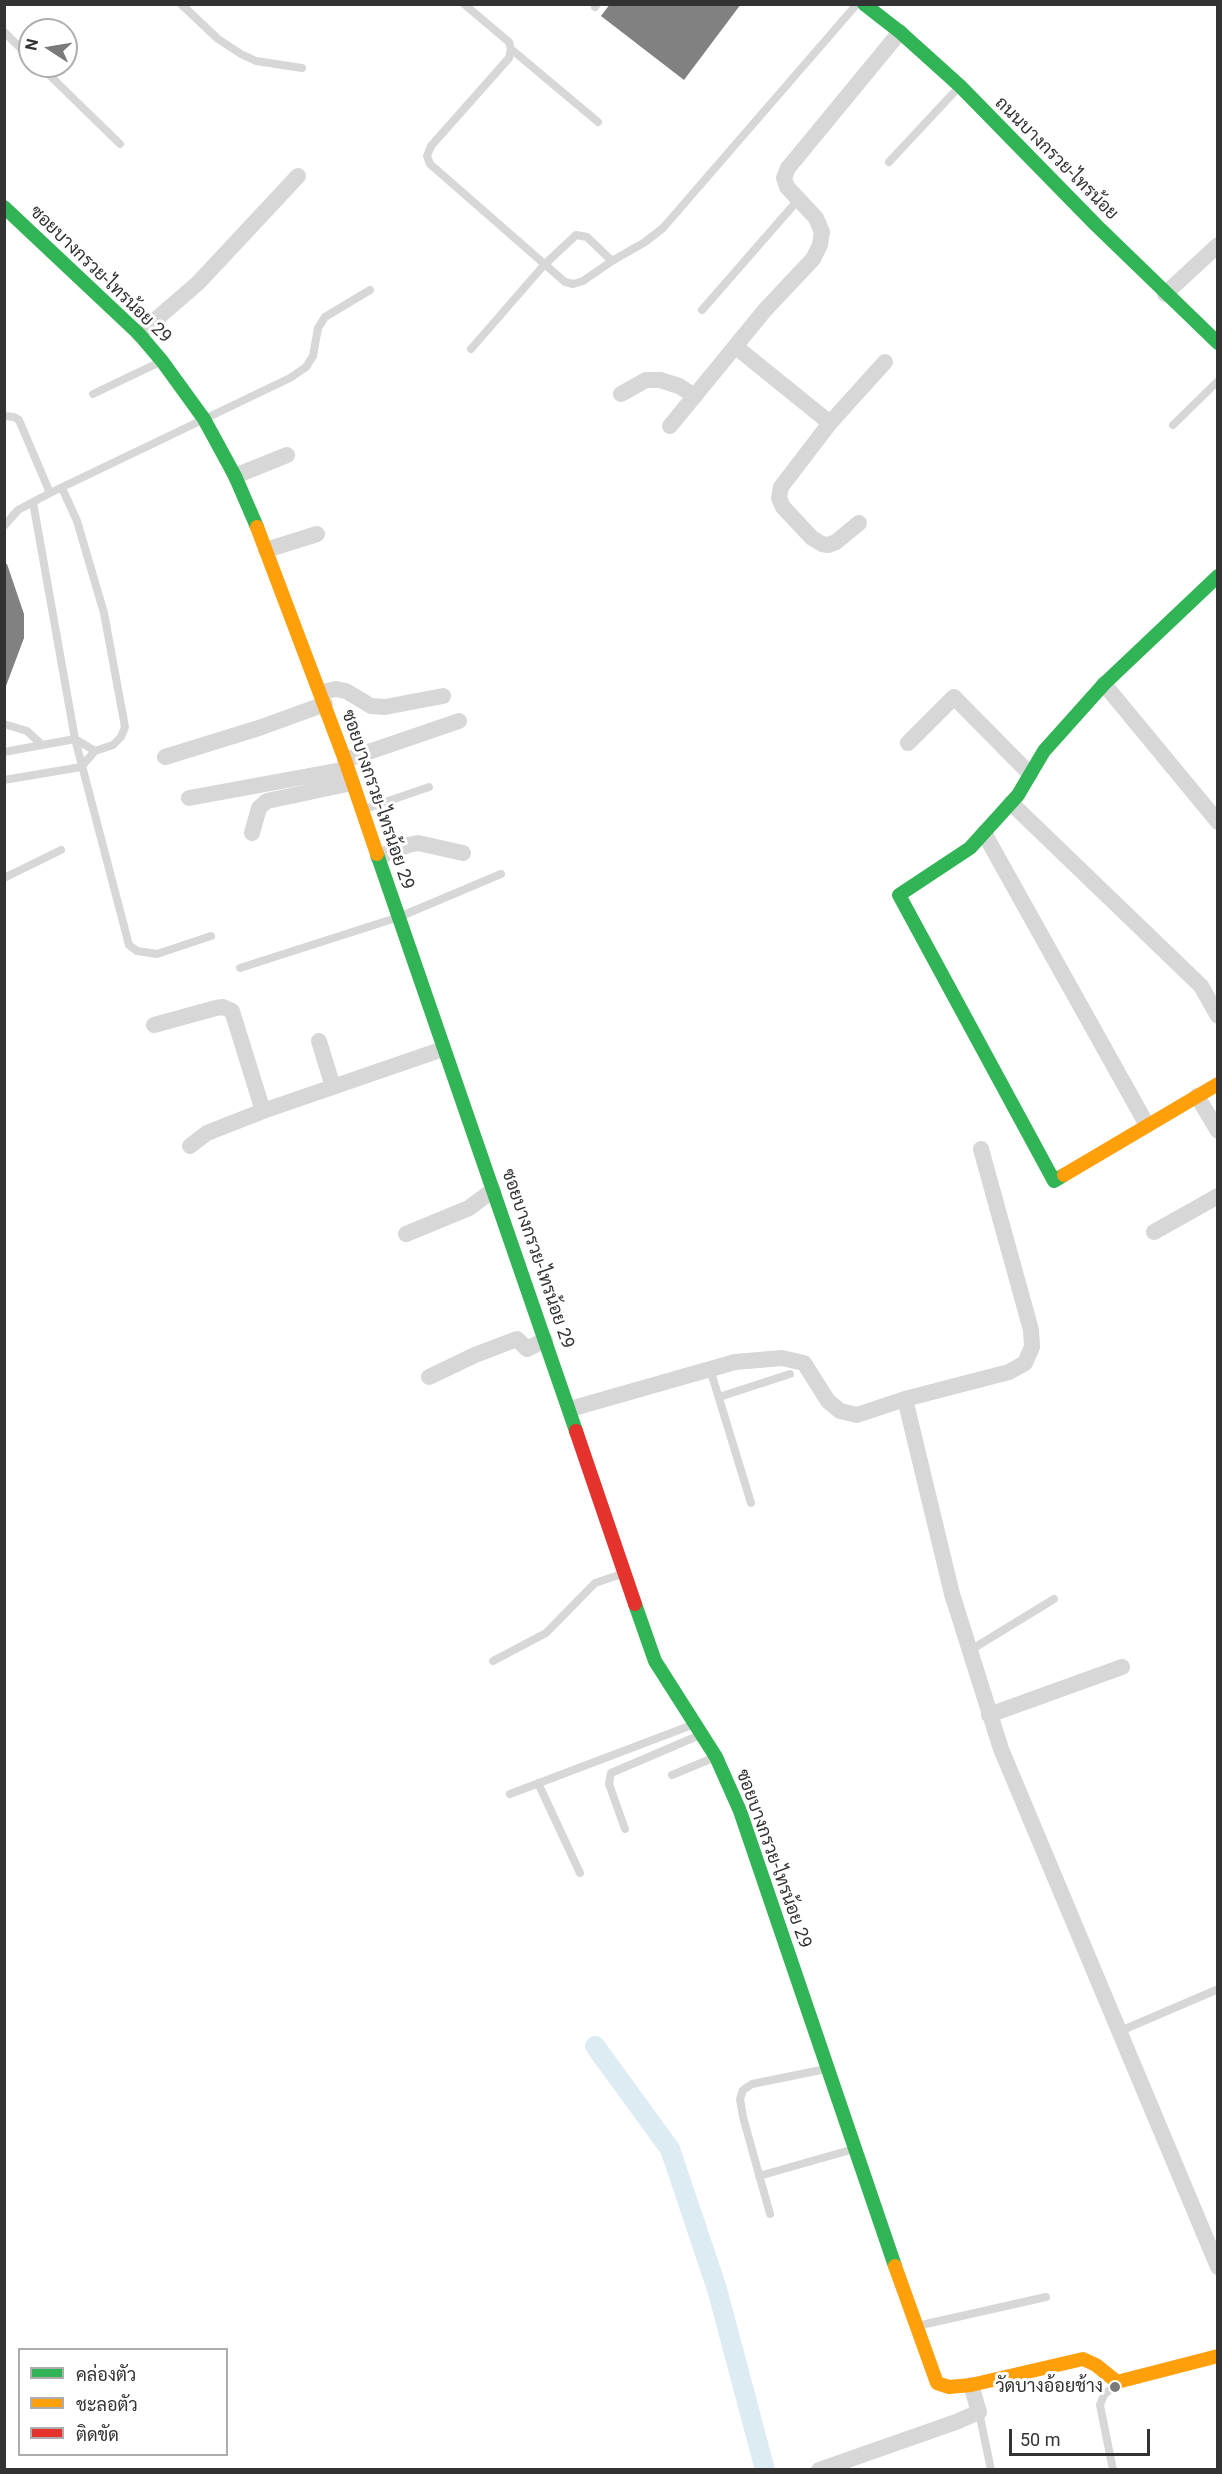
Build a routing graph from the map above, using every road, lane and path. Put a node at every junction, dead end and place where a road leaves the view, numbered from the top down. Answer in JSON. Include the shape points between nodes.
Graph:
{"nodes":[{"id":1,"x":181,"y":4,"type":"edge"},
{"id":2,"x":464,"y":4,"type":"edge"},
{"id":3,"x":857,"y":4,"type":"edge"},
{"id":4,"x":864,"y":4,"type":"edge"},
{"id":5,"x":4,"y":32,"type":"edge"},
{"id":6,"x":900,"y":32,"type":"junction"},
{"id":7,"x":18,"y":45,"type":"edge"},
{"id":8,"x":511,"y":49,"type":"junction"},
{"id":9,"x":302,"y":68,"type":"dead end"},
{"id":10,"x":52,"y":78,"type":"edge"},
{"id":11,"x":960,"y":86,"type":"junction"},
{"id":12,"x":598,"y":122,"type":"dead end"},
{"id":13,"x":120,"y":144,"type":"dead end"},
{"id":14,"x":889,"y":162,"type":"dead end"},
{"id":15,"x":298,"y":176,"type":"dead end"},
{"id":16,"x":798,"y":200,"type":"junction"},
{"id":17,"x":4,"y":207,"type":"edge"},
{"id":18,"x":1218,"y":245,"type":"edge"},
{"id":19,"x":612,"y":261,"type":"junction"},
{"id":20,"x":544,"y":265,"type":"junction"},
{"id":21,"x":370,"y":290,"type":"dead end"},
{"id":22,"x":1165,"y":294,"type":"junction"},
{"id":23,"x":702,"y":310,"type":"dead end"},
{"id":24,"x":139,"y":334,"type":"junction"},
{"id":25,"x":1218,"y":343,"type":"edge"},
{"id":26,"x":736,"y":347,"type":"junction"},
{"id":27,"x":471,"y":349,"type":"dead end"},
{"id":28,"x":162,"y":361,"type":"junction"},
{"id":29,"x":885,"y":362,"type":"dead end"},
{"id":30,"x":1218,"y":381,"type":"edge"},
{"id":31,"x":93,"y":394,"type":"dead end"},
{"id":32,"x":621,"y":394,"type":"dead end"},
{"id":33,"x":695,"y":396,"type":"junction"},
{"id":34,"x":4,"y":416,"type":"edge"},
{"id":35,"x":204,"y":419,"type":"junction"},
{"id":36,"x":830,"y":423,"type":"junction"},
{"id":37,"x":1173,"y":425,"type":"dead end"},
{"id":38,"x":670,"y":426,"type":"dead end"},
{"id":39,"x":287,"y":455,"type":"dead end"},
{"id":40,"x":235,"y":476,"type":"junction"},
{"id":41,"x":62,"y":488,"type":"junction"},
{"id":42,"x":50,"y":493,"type":"junction"},
{"id":43,"x":33,"y":502,"type":"junction"},
{"id":44,"x":859,"y":523,"type":"dead end"},
{"id":45,"x":4,"y":526,"type":"edge"},
{"id":46,"x":317,"y":534,"type":"dead end"},
{"id":47,"x":266,"y":550,"type":"junction"},
{"id":48,"x":1218,"y":576,"type":"edge"},
{"id":49,"x":1104,"y":684,"type":"junction"},
{"id":50,"x":443,"y":696,"type":"dead end"},
{"id":51,"x":323,"y":698,"type":"junction"},
{"id":52,"x":459,"y":721,"type":"dead end"},
{"id":53,"x":4,"y":724,"type":"edge"},
{"id":54,"x":75,"y":739,"type":"junction"},
{"id":55,"x":908,"y":743,"type":"dead end"},
{"id":56,"x":42,"y":745,"type":"junction"},
{"id":57,"x":4,"y":752,"type":"edge"},
{"id":58,"x":95,"y":752,"type":"junction"},
{"id":59,"x":165,"y":757,"type":"dead end"},
{"id":60,"x":81,"y":767,"type":"junction"},
{"id":61,"x":348,"y":770,"type":"junction"},
{"id":62,"x":1030,"y":774,"type":"junction"},
{"id":63,"x":4,"y":780,"type":"edge"},
{"id":64,"x":429,"y":787,"type":"dead end"},
{"id":65,"x":189,"y":798,"type":"dead end"},
{"id":66,"x":1011,"y":803,"type":"junction"},
{"id":67,"x":361,"y":811,"type":"junction"},
{"id":68,"x":1218,"y":822,"type":"edge"},
{"id":69,"x":252,"y":833,"type":"dead end"},
{"id":70,"x":984,"y":833,"type":"junction"},
{"id":71,"x":61,"y":850,"type":"dead end"},
{"id":72,"x":463,"y":853,"type":"dead end"},
{"id":73,"x":378,"y":857,"type":"junction"},
{"id":74,"x":501,"y":874,"type":"dead end"},
{"id":75,"x":4,"y":878,"type":"edge"},
{"id":76,"x":399,"y":917,"type":"junction"},
{"id":77,"x":211,"y":936,"type":"dead end"},
{"id":78,"x":240,"y":968,"type":"dead end"},
{"id":79,"x":1218,"y":1016,"type":"edge"},
{"id":80,"x":154,"y":1025,"type":"dead end"},
{"id":81,"x":319,"y":1041,"type":"dead end"},
{"id":82,"x":443,"y":1049,"type":"junction"},
{"id":83,"x":1218,"y":1084,"type":"edge"},
{"id":84,"x":333,"y":1087,"type":"junction"},
{"id":85,"x":1197,"y":1096,"type":"junction"},
{"id":86,"x":263,"y":1111,"type":"junction"},
{"id":87,"x":1147,"y":1125,"type":"junction"},
{"id":88,"x":1218,"y":1131,"type":"edge"},
{"id":89,"x":190,"y":1146,"type":"dead end"},
{"id":90,"x":981,"y":1149,"type":"dead end"},
{"id":91,"x":494,"y":1190,"type":"junction"},
{"id":92,"x":1218,"y":1196,"type":"edge"},
{"id":93,"x":1154,"y":1232,"type":"dead end"},
{"id":94,"x":406,"y":1234,"type":"dead end"},
{"id":95,"x":545,"y":1340,"type":"junction"},
{"id":96,"x":710,"y":1369,"type":"junction"},
{"id":97,"x":790,"y":1374,"type":"dead end"},
{"id":98,"x":429,"y":1377,"type":"dead end"},
{"id":99,"x":719,"y":1397,"type":"junction"},
{"id":100,"x":905,"y":1399,"type":"junction"},
{"id":101,"x":570,"y":1409,"type":"junction"},
{"id":102,"x":751,"y":1503,"type":"dead end"},
{"id":103,"x":625,"y":1573,"type":"junction"},
{"id":104,"x":1054,"y":1599,"type":"dead end"},
{"id":105,"x":969,"y":1651,"type":"junction"},
{"id":106,"x":493,"y":1662,"type":"dead end"},
{"id":107,"x":1122,"y":1666,"type":"dead end"},
{"id":108,"x":989,"y":1715,"type":"junction"},
{"id":109,"x":698,"y":1729,"type":"junction"},
{"id":110,"x":716,"y":1757,"type":"junction"},
{"id":111,"x":672,"y":1775,"type":"dead end"},
{"id":112,"x":538,"y":1783,"type":"junction"},
{"id":113,"x":510,"y":1794,"type":"dead end"},
{"id":114,"x":626,"y":1829,"type":"dead end"},
{"id":115,"x":580,"y":1873,"type":"dead end"},
{"id":116,"x":1215,"y":1990,"type":"dead end"},
{"id":117,"x":1118,"y":2032,"type":"junction"},
{"id":118,"x":827,"y":2068,"type":"junction"},
{"id":119,"x":855,"y":2149,"type":"junction"},
{"id":120,"x":759,"y":2176,"type":"junction"},
{"id":121,"x":770,"y":2214,"type":"dead end"},
{"id":122,"x":1211,"y":2237,"type":"edge"},
{"id":123,"x":1218,"y":2267,"type":"edge"},
{"id":124,"x":1046,"y":2297,"type":"dead end"},
{"id":125,"x":916,"y":2327,"type":"junction"},
{"id":126,"x":1218,"y":2356,"type":"edge"},
{"id":127,"x":1117,"y":2382,"type":"junction"},
{"id":128,"x":971,"y":2385,"type":"junction"},
{"id":129,"x":979,"y":2412,"type":"junction"},
{"id":130,"x":819,"y":2469,"type":"edge"},
{"id":131,"x":991,"y":2469,"type":"edge"},
{"id":132,"x":1113,"y":2469,"type":"edge"}],
"edges":[{"from":1,"to":9,"type":"lane","via":[[218,39],[241,54],[256,61]]},
{"from":2,"to":8,"type":"lane","via":[[501,34]]},
{"from":3,"to":19,"type":"lane","via":[[679,210],[645,242]]},
{"from":4,"to":6,"type":"street","name":"ถนนบางกรวย-ไทรน้อย"},
{"from":5,"to":7,"type":"lane"},
{"from":6,"to":11,"type":"street","name":"ถนนบางกรวย-ไทรน้อย"},
{"from":6,"to":16,"type":"street","via":[[788,168],[784,178],[787,188]]},
{"from":8,"to":12,"type":"lane"},
{"from":8,"to":20,"type":"lane","via":[[509,58],[440,134],[427,156],[430,164]]},
{"from":10,"to":13,"type":"lane"},
{"from":11,"to":14,"type":"lane"},
{"from":11,"to":22,"type":"street","name":"ถนนบางกรวย-ไทรน้อย"},
{"from":15,"to":24,"type":"street","via":[[198,283]]},
{"from":16,"to":23,"type":"lane"},
{"from":16,"to":26,"type":"street","via":[[816,218],[822,232],[820,245],[813,259]]},
{"from":17,"to":24,"type":"street","name":"ซอยบางกรวย-ไทรน้อย 29"},
{"from":18,"to":22,"type":"street"},
{"from":19,"to":20,"type":"lane","via":[[573,284]]},
{"from":19,"to":20,"type":"lane","via":[[581,234]]},
{"from":20,"to":27,"type":"lane"},
{"from":21,"to":35,"type":"lane","via":[[325,317],[306,367]]},
{"from":22,"to":25,"type":"street","name":"ถนนบางกรวย-ไทรน้อย"},
{"from":24,"to":28,"type":"street","name":"ซอยบางกรวย-ไทรน้อย 29"},
{"from":26,"to":33,"type":"street"},
{"from":26,"to":36,"type":"street"},
{"from":28,"to":31,"type":"lane"},
{"from":28,"to":35,"type":"street","name":"ซอยบางกรวย-ไทรน้อย 29"},
{"from":29,"to":36,"type":"street"},
{"from":30,"to":37,"type":"lane"},
{"from":32,"to":33,"type":"street","via":[[646,380],[660,380]]},
{"from":33,"to":38,"type":"street"},
{"from":34,"to":42,"type":"lane","via":[[19,420]]},
{"from":35,"to":40,"type":"street","name":"ซอยบางกรวย-ไทรน้อย 29"},
{"from":35,"to":41,"type":"lane"},
{"from":36,"to":44,"type":"street","via":[[781,488],[779,498],[783,507],[822,544],[836,542]]},
{"from":39,"to":40,"type":"street"},
{"from":40,"to":47,"type":"street","name":"ซอยบางกรวย-ไทรน้อย 29"},
{"from":41,"to":42,"type":"lane"},
{"from":41,"to":58,"type":"lane","via":[[77,521],[96,584],[123,710],[125,727],[121,737]]},
{"from":42,"to":43,"type":"lane"},
{"from":43,"to":45,"type":"lane","via":[[18,510]]},
{"from":43,"to":54,"type":"lane"},
{"from":46,"to":47,"type":"street"},
{"from":47,"to":51,"type":"street","name":"ซอยบางกรวย-ไทรน้อย 29"},
{"from":48,"to":49,"type":"street"},
{"from":49,"to":62,"type":"street","via":[[1044,750]]},
{"from":49,"to":68,"type":"street"},
{"from":50,"to":51,"type":"street","via":[[386,707],[371,706],[336,689]]},
{"from":51,"to":59,"type":"street","via":[[290,718]]},
{"from":51,"to":61,"type":"street","name":"ซอยบางกรวย-ไทรน้อย 29"},
{"from":52,"to":61,"type":"street"},
{"from":53,"to":56,"type":"lane","via":[[27,731]]},
{"from":54,"to":56,"type":"lane"},
{"from":54,"to":58,"type":"lane"},
{"from":54,"to":60,"type":"lane"},
{"from":55,"to":62,"type":"street","via":[[954,697]]},
{"from":56,"to":57,"type":"lane"},
{"from":58,"to":60,"type":"lane"},
{"from":60,"to":63,"type":"lane"},
{"from":60,"to":77,"type":"lane","via":[[129,945],[137,951],[157,954]]},
{"from":61,"to":65,"type":"street"},
{"from":61,"to":67,"type":"street","name":"ซอยบางกรวย-ไทรน้อย 29"},
{"from":61,"to":69,"type":"street","via":[[267,801],[259,808]]},
{"from":62,"to":66,"type":"street"},
{"from":64,"to":67,"type":"lane"},
{"from":66,"to":70,"type":"street"},
{"from":66,"to":79,"type":"street","via":[[1201,986]]},
{"from":67,"to":73,"type":"street","name":"ซอยบางกรวย-ไทรน้อย 29"},
{"from":70,"to":87,"type":"street"},
{"from":70,"to":87,"type":"street","via":[[970,849],[899,895],[1054,1181]]},
{"from":71,"to":75,"type":"lane"},
{"from":72,"to":73,"type":"street","via":[[418,843]]},
{"from":73,"to":76,"type":"street","name":"ซอยบางกรวย-ไทรน้อย 29"},
{"from":74,"to":76,"type":"lane"},
{"from":76,"to":78,"type":"lane"},
{"from":76,"to":82,"type":"street","name":"ซอยบางกรวย-ไทรน้อย 29"},
{"from":80,"to":86,"type":"street","via":[[216,1008],[232,1011]]},
{"from":81,"to":84,"type":"street"},
{"from":82,"to":84,"type":"street"},
{"from":82,"to":91,"type":"street","name":"ซอยบางกรวย-ไทรน้อย 29"},
{"from":83,"to":85,"type":"street"},
{"from":84,"to":86,"type":"street"},
{"from":85,"to":87,"type":"street"},
{"from":85,"to":88,"type":"street"},
{"from":86,"to":89,"type":"street","via":[[207,1133]]},
{"from":90,"to":100,"type":"street","via":[[1031,1330],[1032,1347],[1025,1363],[1009,1372]]},
{"from":91,"to":94,"type":"street","via":[[469,1208]]},
{"from":91,"to":95,"type":"street","name":"ซอยบางกรวย-ไทรน้อย 29"},
{"from":92,"to":93,"type":"street"},
{"from":95,"to":98,"type":"street","via":[[527,1349],[517,1339]]},
{"from":95,"to":101,"type":"street","name":"ซอยบางกรวย-ไทรน้อย 29"},
{"from":96,"to":99,"type":"lane"},
{"from":96,"to":100,"type":"street","via":[[735,1362],[782,1358],[804,1363],[828,1401],[840,1411],[857,1415]]},
{"from":96,"to":101,"type":"street"},
{"from":97,"to":99,"type":"lane"},
{"from":99,"to":102,"type":"lane"},
{"from":100,"to":105,"type":"street"},
{"from":101,"to":103,"type":"street","name":"ซอยบางกรวย-ไทรน้อย 29"},
{"from":103,"to":106,"type":"lane","via":[[595,1582],[546,1633]]},
{"from":103,"to":109,"type":"street","name":"ซอยบางกรวย-ไทรน้อย 29","via":[[655,1661]]},
{"from":104,"to":105,"type":"lane"},
{"from":105,"to":108,"type":"street"},
{"from":107,"to":108,"type":"street"},
{"from":108,"to":117,"type":"street"},
{"from":109,"to":110,"type":"street","name":"ซอยบางกรวย-ไทรน้อย 29"},
{"from":109,"to":112,"type":"lane"},
{"from":109,"to":114,"type":"lane","via":[[611,1773],[609,1784]]},
{"from":110,"to":111,"type":"lane"},
{"from":110,"to":118,"type":"street","name":"ซอยบางกรวย-ไทรน้อย 29","via":[[740,1811]]},
{"from":112,"to":113,"type":"lane"},
{"from":112,"to":115,"type":"lane"},
{"from":116,"to":117,"type":"lane"},
{"from":117,"to":122,"type":"street"},
{"from":118,"to":119,"type":"street","name":"ซอยบางกรวย-ไทรน้อย 29"},
{"from":118,"to":120,"type":"lane","via":[[752,2084],[743,2090],[743,2117]]},
{"from":119,"to":120,"type":"lane"},
{"from":119,"to":125,"type":"street","name":"ซอยบางกรวย-ไทรน้อย 29"},
{"from":120,"to":121,"type":"lane"},
{"from":122,"to":123,"type":"street"},
{"from":124,"to":125,"type":"lane"},
{"from":125,"to":128,"type":"street","name":"ซอยบางกรวย-ไทรน้อย 29","via":[[937,2383],[949,2387]]},
{"from":126,"to":127,"type":"street"},
{"from":127,"to":128,"type":"street","via":[[1083,2360]]},
{"from":127,"to":132,"type":"lane","via":[[1100,2405]]},
{"from":128,"to":129,"type":"street"},
{"from":129,"to":130,"type":"street"},
{"from":129,"to":131,"type":"lane"}]}
